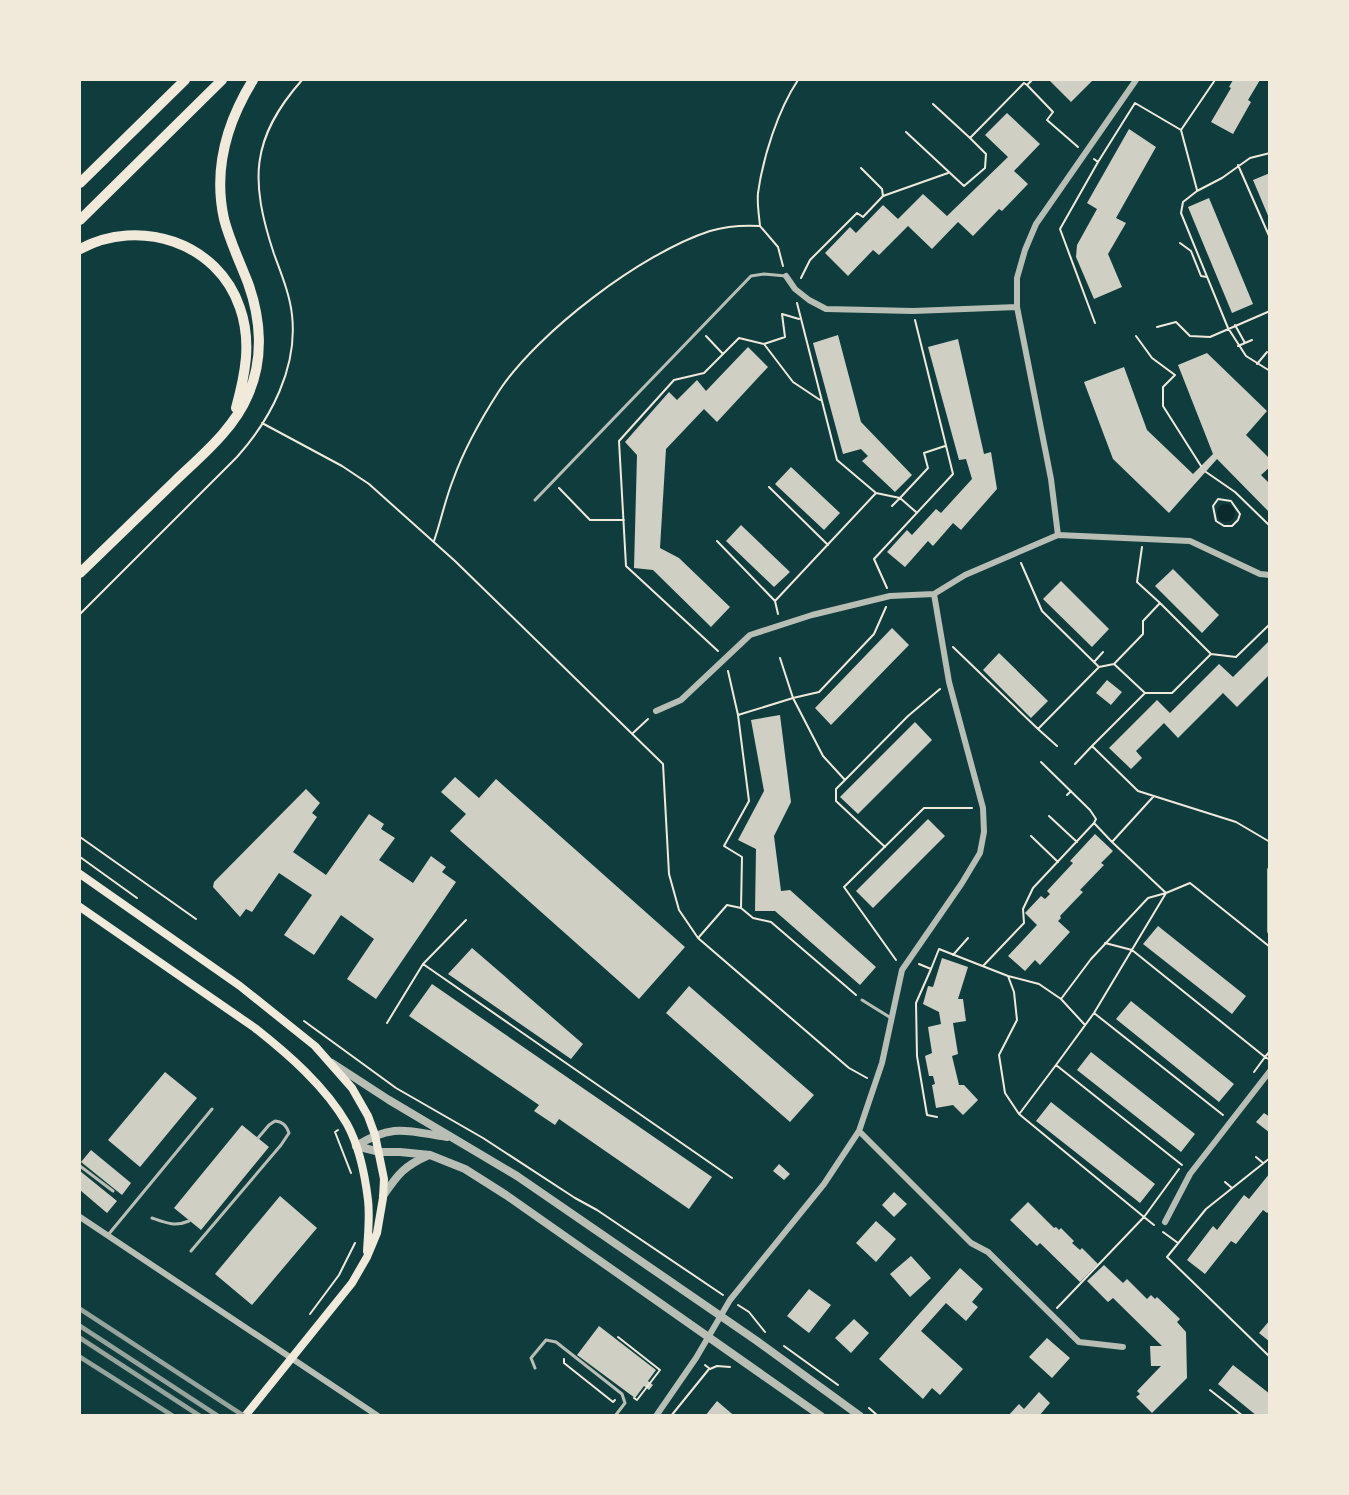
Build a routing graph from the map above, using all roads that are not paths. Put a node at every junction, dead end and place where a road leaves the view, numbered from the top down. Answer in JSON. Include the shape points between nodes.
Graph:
{"nodes":[{"id":1,"x":185,"y":80,"type":"edge"},
{"id":2,"x":222,"y":80,"type":"edge"},
{"id":3,"x":253,"y":80,"type":"edge"},
{"id":4,"x":1136,"y":80,"type":"edge"},
{"id":5,"x":126,"y":138,"type":"junction"},
{"id":6,"x":80,"y":173,"type":"edge"},
{"id":7,"x":80,"y":183,"type":"edge"},
{"id":8,"x":80,"y":220,"type":"edge"},
{"id":9,"x":80,"y":249,"type":"edge"},
{"id":10,"x":786,"y":276,"type":"joint"},
{"id":11,"x":1017,"y":307,"type":"junction"},
{"id":12,"x":234,"y":418,"type":"junction"},
{"id":13,"x":535,"y":500,"type":"dead end"},
{"id":14,"x":1058,"y":535,"type":"junction"},
{"id":15,"x":80,"y":573,"type":"edge"},
{"id":16,"x":1269,"y":575,"type":"edge"},
{"id":17,"x":934,"y":594,"type":"junction"},
{"id":18,"x":656,"y":711,"type":"road end"},
{"id":19,"x":1269,"y":870,"type":"edge"},
{"id":20,"x":80,"y":874,"type":"edge"},
{"id":21,"x":80,"y":907,"type":"edge"},
{"id":22,"x":1269,"y":931,"type":"edge"},
{"id":23,"x":862,"y":1000,"type":"road end"},
{"id":24,"x":892,"y":1018,"type":"junction"},
{"id":25,"x":330,"y":1062,"type":"junction"},
{"id":26,"x":1269,"y":1071,"type":"edge"},
{"id":27,"x":212,"y":1109,"type":"dead end"},
{"id":28,"x":860,"y":1131,"type":"junction"},
{"id":29,"x":375,"y":1135,"type":"junction"},
{"id":30,"x":258,"y":1138,"type":"dead end"},
{"id":31,"x":452,"y":1138,"type":"junction"},
{"id":32,"x":356,"y":1146,"type":"junction"},
{"id":33,"x":380,"y":1152,"type":"junction"},
{"id":34,"x":430,"y":1155,"type":"junction"},
{"id":35,"x":80,"y":1166,"type":"edge"},
{"id":36,"x":113,"y":1191,"type":"dead end"},
{"id":37,"x":383,"y":1197,"type":"junction"},
{"id":38,"x":80,"y":1217,"type":"edge"},
{"id":39,"x":152,"y":1218,"type":"dead end"},
{"id":40,"x":189,"y":1221,"type":"dead end"},
{"id":41,"x":1165,"y":1222,"type":"dead end"},
{"id":42,"x":108,"y":1235,"type":"junction"},
{"id":43,"x":191,"y":1251,"type":"dead end"},
{"id":44,"x":367,"y":1257,"type":"junction"},
{"id":45,"x":721,"y":1316,"type":"junction"},
{"id":46,"x":709,"y":1337,"type":"junction"},
{"id":47,"x":1123,"y":1347,"type":"dead end"},
{"id":48,"x":535,"y":1368,"type":"dead end"},
{"id":49,"x":245,"y":1416,"type":"edge"},
{"id":50,"x":378,"y":1416,"type":"edge"},
{"id":51,"x":615,"y":1416,"type":"edge"},
{"id":52,"x":656,"y":1416,"type":"edge"},
{"id":53,"x":821,"y":1416,"type":"edge"},
{"id":54,"x":860,"y":1416,"type":"edge"}],
"edges":[{"from":1,"to":5,"type":"highway"},
{"from":2,"to":8,"type":"highway"},
{"from":3,"to":12,"type":"highway","via":[[231,124],[221,158],[224,218],[259,327],[256,371],[248,396]]},
{"from":4,"to":11,"type":"street","via":[[1036,224],[1017,278]]},
{"from":5,"to":6,"type":"highway"},
{"from":5,"to":7,"type":"highway"},
{"from":9,"to":12,"type":"highway","via":[[110,237],[155,236],[177,242],[211,263],[234,292],[245,328],[247,363]]},
{"from":10,"to":11,"type":"street","via":[[795,289],[826,309]]},
{"from":10,"to":13,"type":"lane","via":[[751,276]]},
{"from":11,"to":14,"type":"street","via":[[1051,479]]},
{"from":12,"to":15,"type":"highway","via":[[212,445]]},
{"from":14,"to":16,"type":"street","via":[[1190,542]]},
{"from":14,"to":17,"type":"street","via":[[965,575]]},
{"from":17,"to":18,"type":"street","via":[[890,596],[750,636],[681,700]]},
{"from":17,"to":24,"type":"street","via":[[949,682],[983,808],[984,832],[980,853],[902,970]]},
{"from":19,"to":22,"type":"street"},
{"from":20,"to":25,"type":"main road","via":[[240,986]]},
{"from":21,"to":32,"type":"main road","via":[[272,1041],[312,1078],[347,1125]]},
{"from":23,"to":24,"type":"lane"},
{"from":24,"to":28,"type":"street","via":[[877,1082]]},
{"from":25,"to":29,"type":"main road","via":[[352,1088]]},
{"from":25,"to":31,"type":"street"},
{"from":26,"to":41,"type":"street","via":[[1190,1174]]},
{"from":27,"to":42,"type":"lane"},
{"from":28,"to":45,"type":"street","via":[[824,1184]]},
{"from":28,"to":47,"type":"street","via":[[971,1243],[988,1252],[1079,1342]]},
{"from":29,"to":31,"type":"street","via":[[395,1130]]},
{"from":29,"to":32,"type":"street"},
{"from":29,"to":33,"type":"main road"},
{"from":30,"to":43,"type":"lane","via":[[275,1121],[282,1122],[289,1133]]},
{"from":31,"to":45,"type":"street","via":[[517,1176]]},
{"from":32,"to":33,"type":"street"},
{"from":32,"to":44,"type":"main road","via":[[368,1201]]},
{"from":33,"to":34,"type":"street"},
{"from":33,"to":37,"type":"main road"},
{"from":34,"to":37,"type":"street","via":[[398,1173]]},
{"from":34,"to":46,"type":"street","via":[[465,1169],[506,1195]]},
{"from":35,"to":36,"type":"lane"},
{"from":37,"to":44,"type":"main road","via":[[377,1233]]},
{"from":38,"to":42,"type":"street"},
{"from":39,"to":40,"type":"lane","via":[[180,1225]]},
{"from":42,"to":50,"type":"street"},
{"from":44,"to":49,"type":"main road","via":[[352,1283]]},
{"from":45,"to":46,"type":"street"},
{"from":45,"to":54,"type":"street"},
{"from":46,"to":52,"type":"street"},
{"from":46,"to":53,"type":"street"},
{"from":48,"to":51,"type":"lane","via":[[531,1358],[546,1340],[556,1342],[621,1393],[625,1403]]}]}
